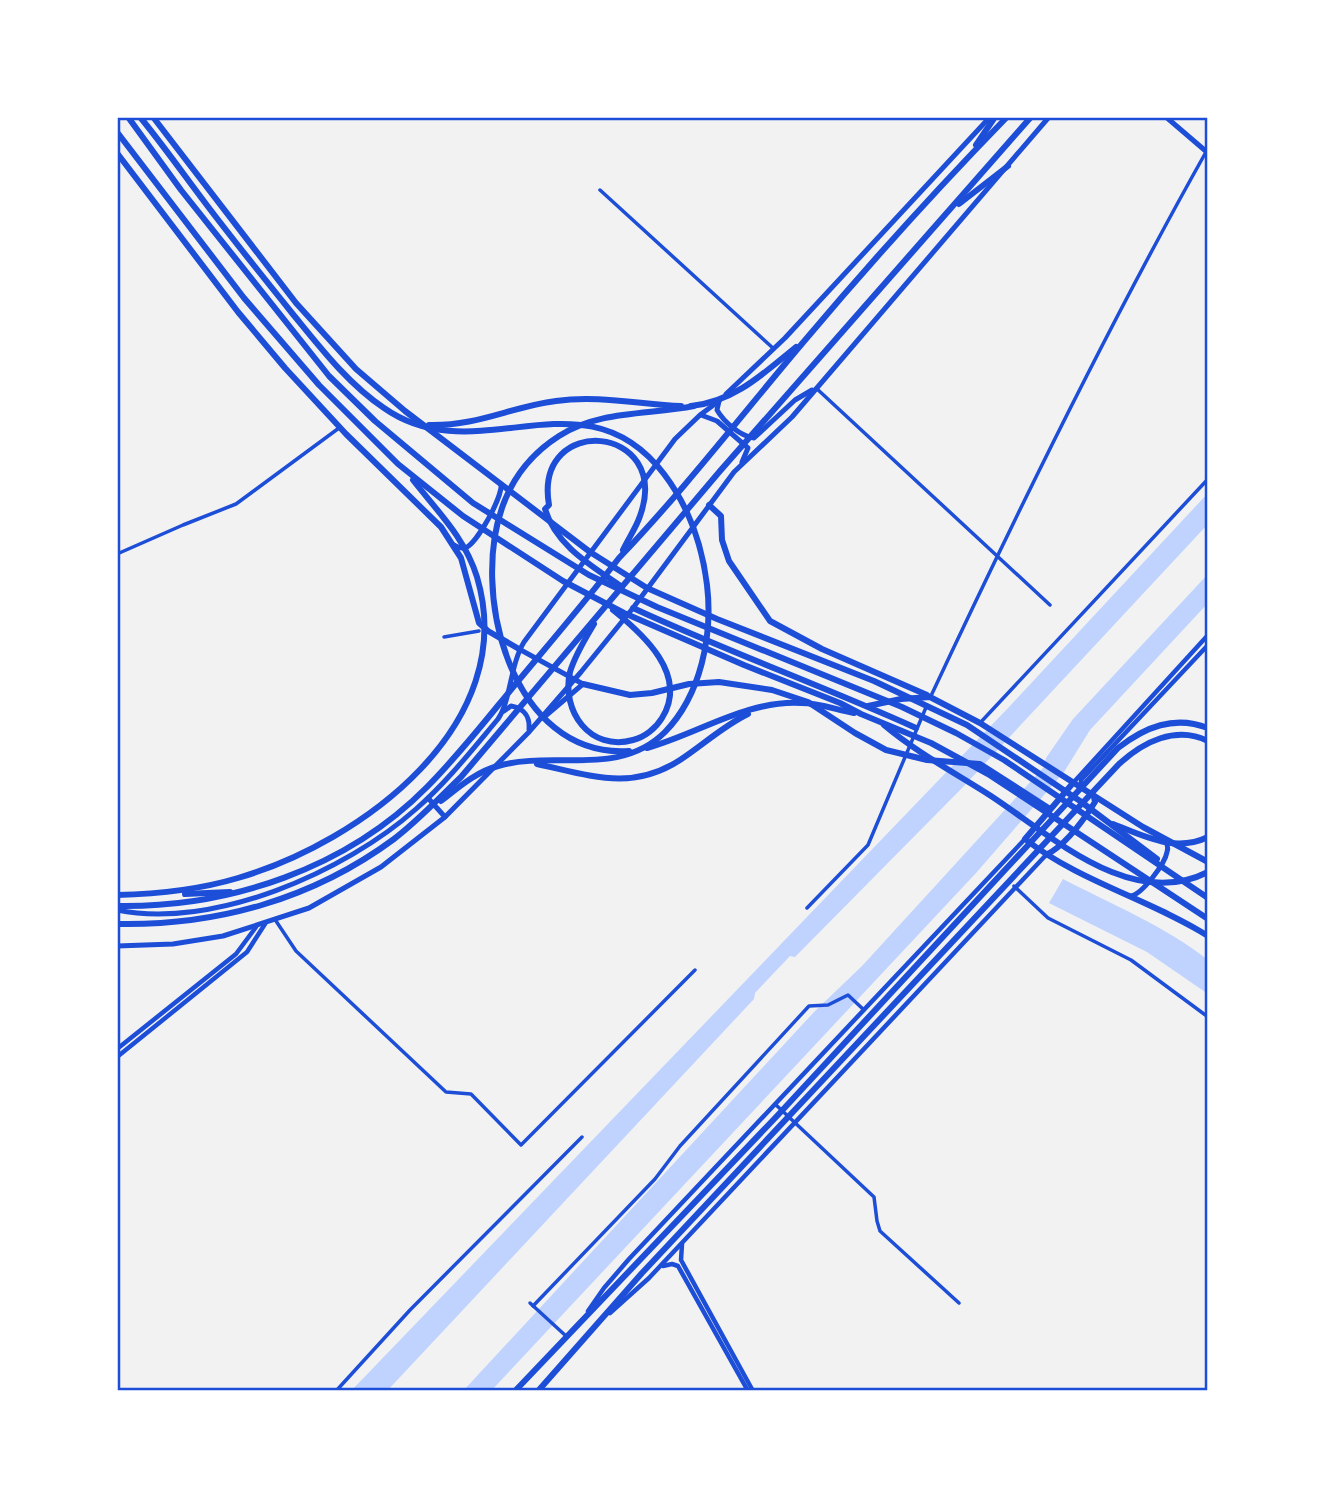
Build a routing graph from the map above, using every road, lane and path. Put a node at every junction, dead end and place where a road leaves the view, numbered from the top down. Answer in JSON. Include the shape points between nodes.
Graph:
{"nodes":[{"id":1,"x":128,"y":117,"type":"edge"},
{"id":2,"x":153,"y":117,"type":"edge"},
{"id":3,"x":993,"y":117,"type":"edge"},
{"id":4,"x":1007,"y":117,"type":"edge"},
{"id":5,"x":1031,"y":117,"type":"edge"},
{"id":6,"x":1049,"y":117,"type":"edge"},
{"id":7,"x":1166,"y":117,"type":"edge"},
{"id":8,"x":142,"y":119,"type":"edge"},
{"id":9,"x":117,"y":132,"type":"edge"},
{"id":10,"x":117,"y":153,"type":"edge"},
{"id":11,"x":1207,"y":153,"type":"edge"},
{"id":12,"x":965,"y":160,"type":"junction"},
{"id":13,"x":1008,"y":166,"type":"junction"},
{"id":14,"x":600,"y":190,"type":"dead end"},
{"id":15,"x":947,"y":214,"type":"junction"},
{"id":16,"x":808,"y":337,"type":"junction"},
{"id":17,"x":774,"y":349,"type":"junction"},
{"id":18,"x":816,"y":388,"type":"junction"},
{"id":19,"x":719,"y":401,"type":"junction"},
{"id":20,"x":694,"y":406,"type":"junction"},
{"id":21,"x":700,"y":415,"type":"junction"},
{"id":22,"x":417,"y":424,"type":"junction"},
{"id":23,"x":340,"y":427,"type":"junction"},
{"id":24,"x":741,"y":465,"type":"junction"},
{"id":25,"x":406,"y":471,"type":"junction"},
{"id":26,"x":1208,"y":479,"type":"edge"},
{"id":27,"x":500,"y":482,"type":"junction"},
{"id":28,"x":709,"y":505,"type":"junction"},
{"id":29,"x":454,"y":545,"type":"junction"},
{"id":30,"x":590,"y":552,"type":"junction"},
{"id":31,"x":117,"y":554,"type":"edge"},
{"id":32,"x":998,"y":555,"type":"junction"},
{"id":33,"x":619,"y":558,"type":"junction"},
{"id":34,"x":648,"y":588,"type":"junction"},
{"id":35,"x":636,"y":597,"type":"junction"},
{"id":36,"x":1050,"y":605,"type":"dead end"},
{"id":37,"x":603,"y":606,"type":"junction"},
{"id":38,"x":633,"y":608,"type":"junction"},
{"id":39,"x":478,"y":620,"type":"junction"},
{"id":40,"x":479,"y":631,"type":"joint"},
{"id":41,"x":1208,"y":635,"type":"edge"},
{"id":42,"x":444,"y":637,"type":"dead end"},
{"id":43,"x":1206,"y":643,"type":"edge"},
{"id":44,"x":519,"y":649,"type":"junction"},
{"id":45,"x":573,"y":680,"type":"junction"},
{"id":46,"x":583,"y":684,"type":"junction"},
{"id":47,"x":930,"y":697,"type":"junction"},
{"id":48,"x":868,"y":706,"type":"junction"},
{"id":49,"x":757,"y":709,"type":"junction"},
{"id":50,"x":503,"y":711,"type":"junction"},
{"id":51,"x":861,"y":715,"type":"junction"},
{"id":52,"x":537,"y":721,"type":"junction"},
{"id":53,"x":882,"y":723,"type":"junction"},
{"id":54,"x":980,"y":723,"type":"junction"},
{"id":55,"x":916,"y":728,"type":"junction"},
{"id":56,"x":1208,"y":728,"type":"edge"},
{"id":57,"x":528,"y":733,"type":"junction"},
{"id":58,"x":1208,"y":741,"type":"edge"},
{"id":59,"x":905,"y":756,"type":"junction"},
{"id":60,"x":528,"y":762,"type":"junction"},
{"id":61,"x":1070,"y":781,"type":"junction"},
{"id":62,"x":1082,"y":789,"type":"junction"},
{"id":63,"x":1094,"y":797,"type":"junction"},
{"id":64,"x":428,"y":798,"type":"junction"},
{"id":65,"x":1050,"y":810,"type":"junction"},
{"id":66,"x":445,"y":817,"type":"junction"},
{"id":67,"x":417,"y":819,"type":"junction"},
{"id":68,"x":1111,"y":823,"type":"junction"},
{"id":69,"x":1208,"y":837,"type":"edge"},
{"id":70,"x":1164,"y":838,"type":"junction"},
{"id":71,"x":1025,"y":839,"type":"junction"},
{"id":72,"x":1184,"y":849,"type":"junction"},
{"id":73,"x":1046,"y":855,"type":"junction"},
{"id":74,"x":1167,"y":856,"type":"junction"},
{"id":75,"x":1208,"y":862,"type":"edge"},
{"id":76,"x":1166,"y":868,"type":"junction"},
{"id":77,"x":1208,"y":872,"type":"edge"},
{"id":78,"x":1014,"y":886,"type":"junction"},
{"id":79,"x":243,"y":892,"type":"junction"},
{"id":80,"x":1141,"y":892,"type":"junction"},
{"id":81,"x":162,"y":894,"type":"junction"},
{"id":82,"x":117,"y":895,"type":"edge"},
{"id":83,"x":1128,"y":896,"type":"junction"},
{"id":84,"x":1208,"y":898,"type":"edge"},
{"id":85,"x":1145,"y":903,"type":"junction"},
{"id":86,"x":117,"y":908,"type":"edge"},
{"id":87,"x":807,"y":908,"type":"dead end"},
{"id":88,"x":1208,"y":919,"type":"edge"},
{"id":89,"x":276,"y":920,"type":"junction"},
{"id":90,"x":265,"y":924,"type":"junction"},
{"id":91,"x":117,"y":925,"type":"edge"},
{"id":92,"x":256,"y":926,"type":"junction"},
{"id":93,"x":1208,"y":936,"type":"edge"},
{"id":94,"x":117,"y":946,"type":"edge"},
{"id":95,"x":695,"y":970,"type":"dead end"},
{"id":96,"x":862,"y":1008,"type":"junction"},
{"id":97,"x":1208,"y":1017,"type":"edge"},
{"id":98,"x":117,"y":1049,"type":"edge"},
{"id":99,"x":117,"y":1057,"type":"edge"},
{"id":100,"x":775,"y":1104,"type":"junction"},
{"id":101,"x":795,"y":1122,"type":"junction"},
{"id":102,"x":582,"y":1137,"type":"dead end"},
{"id":103,"x":682,"y":1243,"type":"junction"},
{"id":104,"x":659,"y":1268,"type":"junction"},
{"id":105,"x":958,"y":1303,"type":"dead end"},
{"id":106,"x":586,"y":1314,"type":"junction"},
{"id":107,"x":603,"y":1320,"type":"junction"},
{"id":108,"x":566,"y":1336,"type":"junction"},
{"id":109,"x":336,"y":1391,"type":"edge"},
{"id":110,"x":514,"y":1391,"type":"edge"},
{"id":111,"x":538,"y":1391,"type":"edge"},
{"id":112,"x":750,"y":1391,"type":"edge"}],
"edges":[{"from":1,"to":35,"type":"main road","via":[[329,376],[385,430],[473,503],[549,552]]},
{"from":2,"to":27,"type":"main road","via":[[330,342],[405,411]]},
{"from":3,"to":12,"type":"main road"},
{"from":3,"to":17,"type":"main road"},
{"from":4,"to":12,"type":"main road"},
{"from":5,"to":15,"type":"main road"},
{"from":6,"to":13,"type":"main road"},
{"from":7,"to":11,"type":"main road"},
{"from":8,"to":22,"type":"main road","via":[[310,335],[382,407]]},
{"from":9,"to":25,"type":"main road","via":[[244,298],[319,385]]},
{"from":10,"to":23,"type":"main road","via":[[238,312]]},
{"from":11,"to":32,"type":"street","via":[[1143,264]]},
{"from":12,"to":16,"type":"main road"},
{"from":13,"to":15,"type":"main road"},
{"from":13,"to":18,"type":"main road"},
{"from":14,"to":17,"type":"street"},
{"from":15,"to":37,"type":"main road"},
{"from":16,"to":20,"type":"main road","via":[[748,386]]},
{"from":16,"to":33,"type":"main road"},
{"from":17,"to":19,"type":"main road"},
{"from":18,"to":19,"type":"main road","via":[[795,400],[754,438],[745,437],[721,416]]},
{"from":18,"to":24,"type":"main road"},
{"from":18,"to":32,"type":"street"},
{"from":19,"to":21,"type":"main road"},
{"from":20,"to":22,"type":"main road","via":[[560,400],[467,424]]},
{"from":20,"to":49,"type":"main road","via":[[579,425],[527,463],[513,483],[498,524],[492,576],[496,620],[527,696],[552,726],[584,745],[637,751]]},
{"from":21,"to":24,"type":"main road","via":[[717,421],[748,448]]},
{"from":21,"to":30,"type":"main road","via":[[659,459]]},
{"from":22,"to":60,"type":"main road","via":[[463,432],[576,423],[611,431],[637,446],[661,470],[696,532],[705,567],[708,626],[697,678],[677,717],[655,740],[621,757]]},
{"from":23,"to":29,"type":"main road"},
{"from":23,"to":31,"type":"street","via":[[236,504]]},
{"from":24,"to":28,"type":"main road"},
{"from":25,"to":37,"type":"main road","via":[[463,516]]},
{"from":25,"to":81,"type":"main road","via":[[460,540],[482,600],[481,662],[457,722],[407,780],[367,816],[338,834],[257,872]]},
{"from":26,"to":54,"type":"street"},
{"from":27,"to":29,"type":"main road","via":[[501,494],[476,537],[467,548]]},
{"from":27,"to":30,"type":"main road"},
{"from":28,"to":34,"type":"main road"},
{"from":28,"to":47,"type":"main road","via":[[721,516],[729,561],[770,621]]},
{"from":29,"to":39,"type":"main road","via":[[468,576]]},
{"from":30,"to":34,"type":"main road"},
{"from":30,"to":44,"type":"main road"},
{"from":32,"to":36,"type":"street"},
{"from":32,"to":47,"type":"street"},
{"from":33,"to":35,"type":"main road","via":[[640,516],[644,484],[640,469],[629,453],[614,443],[581,443],[564,453],[552,470],[546,514],[577,555]]},
{"from":33,"to":79,"type":"main road","via":[[427,787],[352,844],[307,868]]},
{"from":34,"to":38,"type":"main road"},
{"from":34,"to":68,"type":"main road","via":[[874,681],[967,725]]},
{"from":35,"to":76,"type":"main road","via":[[956,733]]},
{"from":37,"to":37,"type":"main road","via":[[651,644],[667,678],[669,698],[664,715],[648,733],[629,741],[592,735],[579,723],[568,701],[572,667]]},
{"from":37,"to":51,"type":"main road"},
{"from":37,"to":67,"type":"main road","via":[[461,777]]},
{"from":38,"to":45,"type":"main road"},
{"from":38,"to":48,"type":"main road"},
{"from":39,"to":40,"type":"main road"},
{"from":39,"to":44,"type":"main road"},
{"from":40,"to":42,"type":"street"},
{"from":41,"to":43,"type":"street"},
{"from":43,"to":61,"type":"street"},
{"from":43,"to":62,"type":"street","via":[[1082,780]]},
{"from":44,"to":45,"type":"main road"},
{"from":44,"to":50,"type":"main road"},
{"from":45,"to":46,"type":"main road"},
{"from":45,"to":52,"type":"main road"},
{"from":46,"to":52,"type":"main road"},
{"from":46,"to":59,"type":"main road","via":[[630,695],[703,683],[753,685],[801,699],[873,744]]},
{"from":47,"to":48,"type":"main road"},
{"from":47,"to":54,"type":"main road"},
{"from":47,"to":55,"type":"street"},
{"from":48,"to":55,"type":"main road"},
{"from":49,"to":51,"type":"main road","via":[[800,703]]},
{"from":49,"to":60,"type":"main road","via":[[677,762],[647,775],[602,778]]},
{"from":50,"to":57,"type":"main road","via":[[511,706],[525,713]]},
{"from":50,"to":64,"type":"main road"},
{"from":51,"to":53,"type":"main road"},
{"from":52,"to":57,"type":"main road"},
{"from":53,"to":77,"type":"main road","via":[[1087,861],[1153,883],[1189,880]]},
{"from":53,"to":88,"type":"main road","via":[[988,774]]},
{"from":54,"to":61,"type":"main road"},
{"from":55,"to":59,"type":"street"},
{"from":56,"to":106,"type":"main road","via":[[1165,723],[1118,748]]},
{"from":57,"to":66,"type":"main road"},
{"from":58,"to":107,"type":"main road","via":[[1191,735],[1166,736],[1142,746],[1119,764]]},
{"from":59,"to":65,"type":"main road","via":[[980,764]]},
{"from":59,"to":87,"type":"street","via":[[868,845]]},
{"from":60,"to":67,"type":"main road","via":[[480,773]]},
{"from":61,"to":62,"type":"main road"},
{"from":61,"to":65,"type":"main road"},
{"from":62,"to":63,"type":"main road"},
{"from":63,"to":70,"type":"main road"},
{"from":63,"to":73,"type":"main road","via":[[1088,813],[1059,847]]},
{"from":64,"to":66,"type":"main road"},
{"from":64,"to":86,"type":"main road","via":[[343,859],[254,899],[180,913]]},
{"from":65,"to":71,"type":"main road"},
{"from":66,"to":89,"type":"main road","via":[[351,886]]},
{"from":67,"to":91,"type":"main road","via":[[364,859],[277,901],[179,923]]},
{"from":68,"to":69,"type":"main road","via":[[1169,844]]},
{"from":68,"to":76,"type":"main road"},
{"from":70,"to":72,"type":"main road"},
{"from":70,"to":74,"type":"main road"},
{"from":71,"to":73,"type":"main road"},
{"from":71,"to":96,"type":"street"},
{"from":72,"to":74,"type":"main road"},
{"from":72,"to":75,"type":"main road"},
{"from":73,"to":78,"type":"street"},
{"from":73,"to":83,"type":"main road"},
{"from":74,"to":80,"type":"main road"},
{"from":76,"to":84,"type":"main road"},
{"from":78,"to":97,"type":"street","via":[[1048,918],[1130,960]]},
{"from":78,"to":101,"type":"street"},
{"from":79,"to":81,"type":"main road"},
{"from":79,"to":86,"type":"main road","via":[[172,905]]},
{"from":80,"to":83,"type":"main road"},
{"from":80,"to":85,"type":"main road"},
{"from":81,"to":82,"type":"main road"},
{"from":83,"to":85,"type":"main road"},
{"from":85,"to":93,"type":"main road"},
{"from":89,"to":90,"type":"main road"},
{"from":89,"to":95,"type":"street","via":[[296,951],[446,1092],[471,1094],[521,1145]]},
{"from":90,"to":92,"type":"main road"},
{"from":90,"to":99,"type":"street","via":[[247,952]]},
{"from":92,"to":94,"type":"main road","via":[[186,943]]},
{"from":92,"to":98,"type":"street","via":[[236,954]]},
{"from":96,"to":100,"type":"street"},
{"from":96,"to":108,"type":"street","via":[[848,995],[828,1005],[809,1006],[655,1179],[533,1305]]},
{"from":100,"to":101,"type":"street"},
{"from":100,"to":106,"type":"street","via":[[629,1259]]},
{"from":101,"to":103,"type":"street"},
{"from":101,"to":105,"type":"street","via":[[874,1197],[880,1231]]},
{"from":102,"to":109,"type":"street"},
{"from":103,"to":104,"type":"street"},
{"from":103,"to":112,"type":"street","via":[[681,1260]]},
{"from":104,"to":107,"type":"street"},
{"from":104,"to":112,"type":"street","via":[[678,1266]]},
{"from":106,"to":108,"type":"main road"},
{"from":107,"to":111,"type":"main road"},
{"from":108,"to":110,"type":"main road"}]}
